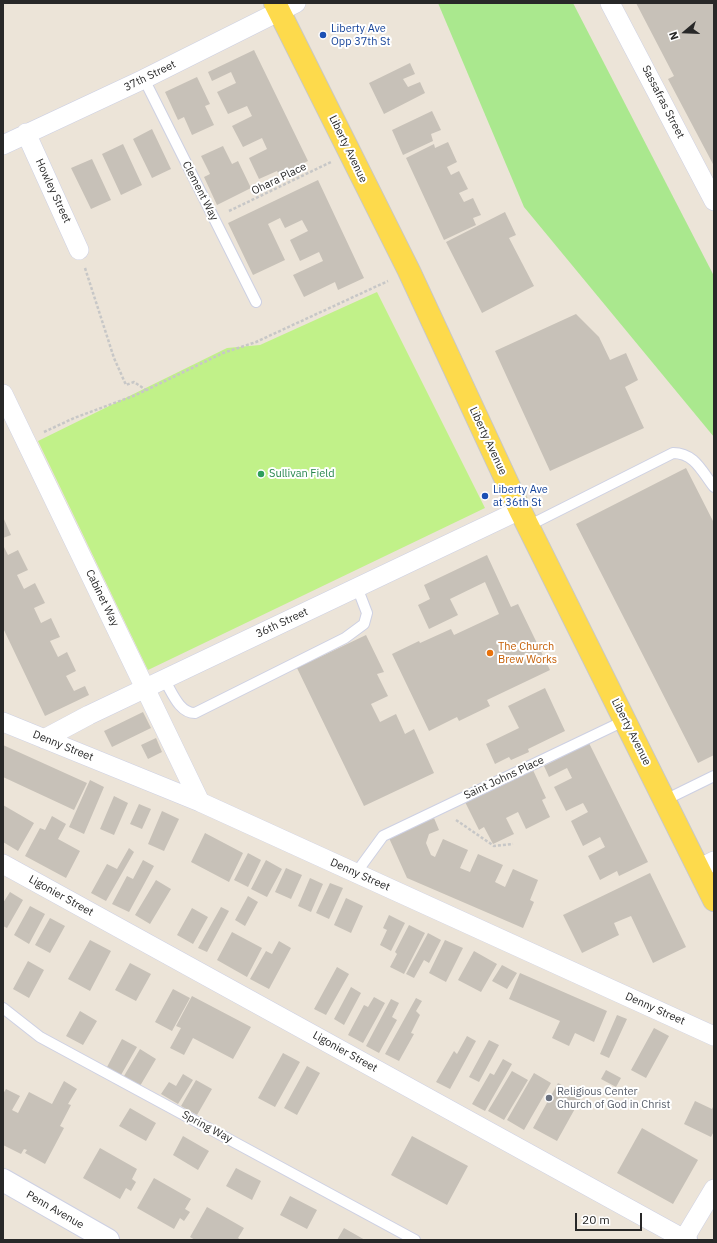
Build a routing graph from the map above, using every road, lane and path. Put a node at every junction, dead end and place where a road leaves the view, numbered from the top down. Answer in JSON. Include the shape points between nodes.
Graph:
{"nodes":[{"id":1,"x":610,"y":3,"type":"edge"},
{"id":2,"x":284,"y":6,"type":"edge"},
{"id":3,"x":144,"y":79,"type":"junction"},
{"id":4,"x":26,"y":133,"type":"junction"},
{"id":5,"x":3,"y":145,"type":"edge"},
{"id":6,"x":350,"y":153,"type":"junction"},
{"id":7,"x":714,"y":201,"type":"edge"},
{"id":8,"x":214,"y":218,"type":"junction"},
{"id":9,"x":79,"y":250,"type":"joint"},
{"id":10,"x":370,"y":289,"type":"dead end"},
{"id":11,"x":256,"y":302,"type":"dead end"},
{"id":12,"x":146,"y":390,"type":"junction"},
{"id":13,"x":3,"y":394,"type":"edge"},
{"id":14,"x":37,"y":435,"type":"dead end"},
{"id":15,"x":714,"y":487,"type":"edge"},
{"id":16,"x":524,"y":518,"type":"junction"},
{"id":17,"x":357,"y":587,"type":"junction"},
{"id":18,"x":164,"y":679,"type":"junction"},
{"id":19,"x":146,"y":688,"type":"junction"},
{"id":20,"x":4,"y":720,"type":"edge"},
{"id":21,"x":626,"y":720,"type":"junction"},
{"id":22,"x":44,"y":739,"type":"junction"},
{"id":23,"x":714,"y":776,"type":"edge"},
{"id":24,"x":665,"y":800,"type":"junction"},
{"id":25,"x":200,"y":802,"type":"junction"},
{"id":26,"x":449,"y":805,"type":"junction"},
{"id":27,"x":513,"y":844,"type":"dead end"},
{"id":28,"x":3,"y":864,"type":"edge"},
{"id":29,"x":707,"y":864,"type":"edge"},
{"id":30,"x":356,"y":873,"type":"junction"},
{"id":31,"x":714,"y":900,"type":"edge"},
{"id":32,"x":3,"y":1008,"type":"edge"},
{"id":33,"x":714,"y":1036,"type":"edge"},
{"id":34,"x":3,"y":1180,"type":"edge"},
{"id":35,"x":714,"y":1189,"type":"edge"},
{"id":36,"x":108,"y":1240,"type":"edge"},
{"id":37,"x":415,"y":1240,"type":"edge"},
{"id":38,"x":685,"y":1240,"type":"edge"}],
"edges":[{"from":1,"to":7,"type":"street","name":"Sassafras Street"},
{"from":2,"to":3,"type":"street","name":"37th Street"},
{"from":2,"to":6,"type":"main road","name":"Liberty Avenue"},
{"from":3,"to":4,"type":"street","name":"37th Street"},
{"from":3,"to":8,"type":"lane","name":"Clement Way"},
{"from":4,"to":5,"type":"street","name":"37th Street"},
{"from":4,"to":9,"type":"street","name":"Howley Street"},
{"from":6,"to":8,"type":"path","name":"Ohara Place"},
{"from":6,"to":16,"type":"main road","name":"Liberty Avenue","via":[[409,271]]},
{"from":8,"to":11,"type":"lane","name":"Clement Way"},
{"from":9,"to":12,"type":"path","via":[[114,358],[126,385],[134,382]]},
{"from":10,"to":12,"type":"path","via":[[256,342],[223,353]]},
{"from":12,"to":14,"type":"path"},
{"from":13,"to":19,"type":"street","name":"Cabinet Way"},
{"from":15,"to":16,"type":"lane","via":[[691,457],[673,452]]},
{"from":16,"to":17,"type":"street","name":"36th Street"},
{"from":16,"to":21,"type":"main road","name":"Liberty Avenue"},
{"from":17,"to":18,"type":"street","name":"36th Street"},
{"from":17,"to":18,"type":"lane","via":[[367,613],[364,624],[345,638],[195,713],[182,709]]},
{"from":18,"to":19,"type":"street","name":"36th Street"},
{"from":19,"to":22,"type":"street","name":"36th Street"},
{"from":19,"to":25,"type":"street","name":"Cabinet Way"},
{"from":20,"to":22,"type":"street","name":"Denny Street"},
{"from":21,"to":24,"type":"main road","name":"Liberty Avenue"},
{"from":21,"to":26,"type":"lane","name":"Saint Johns Place"},
{"from":22,"to":25,"type":"street","name":"Denny Street"},
{"from":23,"to":24,"type":"lane"},
{"from":24,"to":29,"type":"main road","name":"Liberty Avenue"},
{"from":25,"to":30,"type":"street","name":"Denny Street"},
{"from":26,"to":27,"type":"path","via":[[455,819],[494,846]]},
{"from":26,"to":30,"type":"lane","name":"Saint Johns Place","via":[[383,836]]},
{"from":28,"to":38,"type":"street","name":"Ligonier Street"},
{"from":29,"to":31,"type":"main road","name":"Liberty Avenue"},
{"from":30,"to":33,"type":"street","name":"Denny Street"},
{"from":32,"to":37,"type":"lane","name":"Spring Way","via":[[40,1037]]},
{"from":34,"to":36,"type":"main road","name":"Penn Avenue"},
{"from":35,"to":38,"type":"street"}]}
